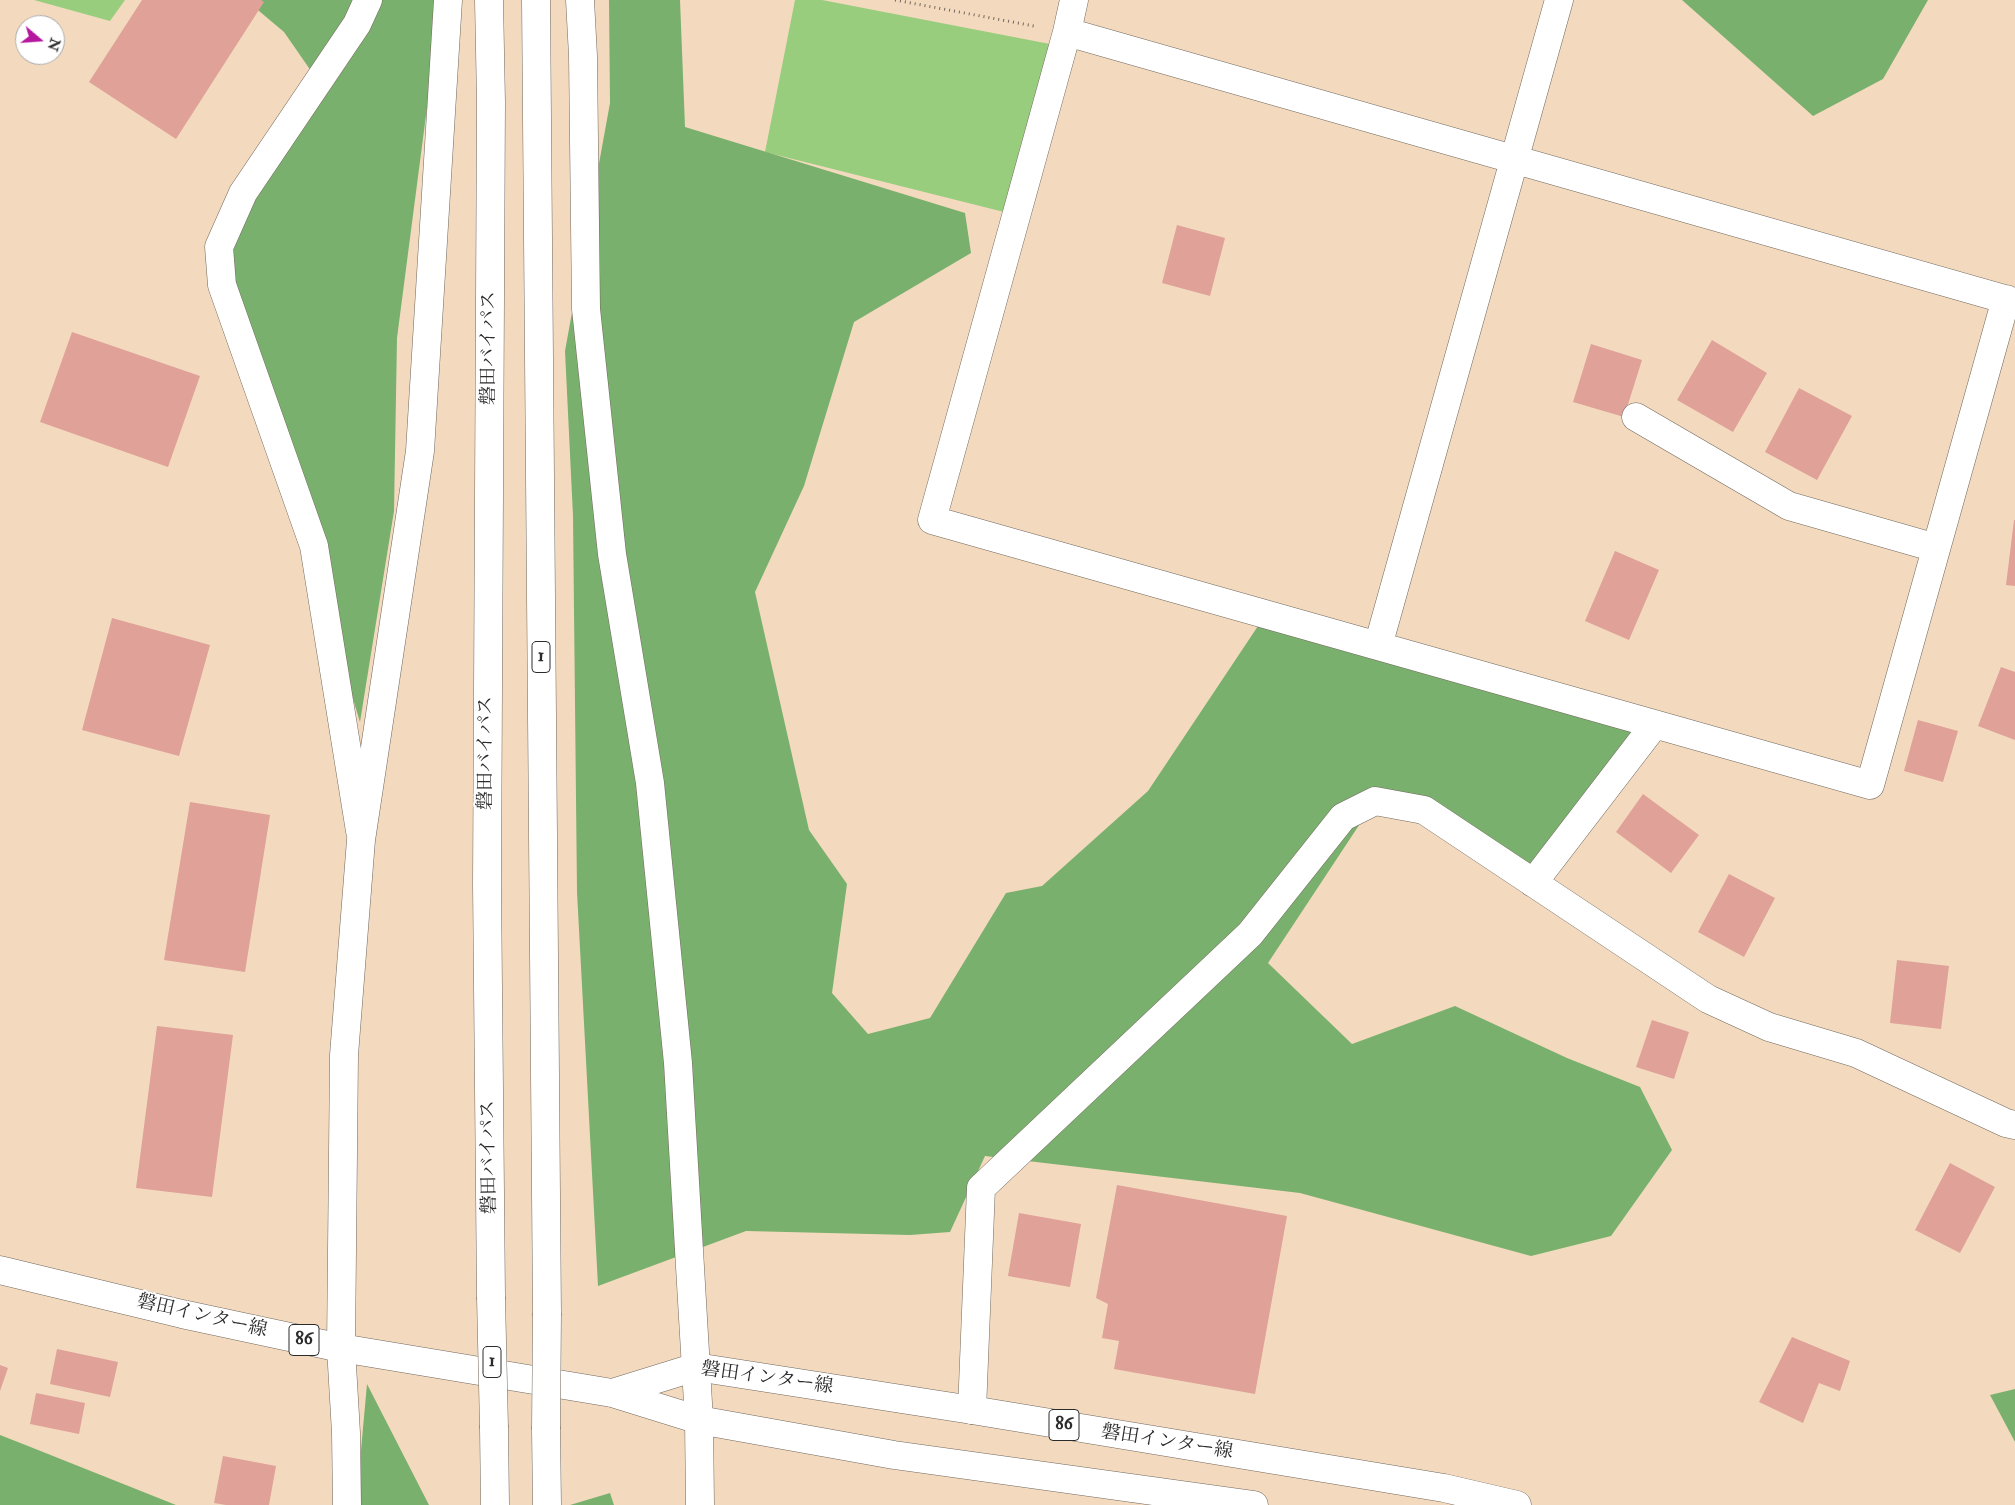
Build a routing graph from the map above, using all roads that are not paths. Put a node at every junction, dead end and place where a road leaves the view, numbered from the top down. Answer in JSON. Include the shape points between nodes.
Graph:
{"nodes":[{"id":1,"x":368,"y":0,"type":"edge"},
{"id":2,"x":448,"y":0,"type":"edge"},
{"id":3,"x":489,"y":0,"type":"edge"},
{"id":4,"x":536,"y":0,"type":"edge"},
{"id":5,"x":580,"y":0,"type":"edge"},
{"id":6,"x":1074,"y":0,"type":"edge"},
{"id":7,"x":1559,"y":0,"type":"edge"},
{"id":8,"x":1067,"y":32,"type":"junction"},
{"id":9,"x":1514,"y":160,"type":"junction"},
{"id":10,"x":2011,"y":301,"type":"edge"},
{"id":11,"x":1636,"y":417,"type":"dead end"},
{"id":12,"x":1936,"y":548,"type":"junction"},
{"id":13,"x":1378,"y":646,"type":"junction"},
{"id":14,"x":1655,"y":724,"type":"junction"},
{"id":15,"x":361,"y":840,"type":"junction"},
{"id":16,"x":1533,"y":882,"type":"junction"},
{"id":17,"x":2015,"y":1125,"type":"edge"},
{"id":18,"x":0,"y":1270,"type":"edge"},
{"id":19,"x":341,"y":1348,"type":"junction"},
{"id":20,"x":696,"y":1367,"type":"junction"},
{"id":21,"x":612,"y":1393,"type":"junction"},
{"id":22,"x":972,"y":1410,"type":"junction"},
{"id":23,"x":699,"y":1420,"type":"junction"},
{"id":24,"x":1188,"y":1500,"type":"edge"},
{"id":25,"x":347,"y":1505,"type":"edge"},
{"id":26,"x":495,"y":1505,"type":"edge"},
{"id":27,"x":547,"y":1505,"type":"edge"},
{"id":28,"x":700,"y":1505,"type":"edge"},
{"id":29,"x":1254,"y":1505,"type":"edge"},
{"id":30,"x":1517,"y":1505,"type":"edge"}],
"edges":[{"from":1,"to":15,"type":"main road","via":[[357,24],[243,192],[219,247],[222,285],[314,546]]},
{"from":2,"to":15,"type":"main road","via":[[420,451]]},
{"from":3,"to":26,"type":"main road","name":"磐田バイパス","number":"1","bridge":true,"via":[[487,884]]},
{"from":4,"to":27,"type":"main road","number":"1","bridge":true},
{"from":5,"to":20,"type":"main road","via":[[586,309],[612,554],[652,802],[678,1063]]},
{"from":6,"to":8,"type":"main road"},
{"from":7,"to":9,"type":"main road"},
{"from":8,"to":9,"type":"main road"},
{"from":8,"to":13,"type":"main road","via":[[932,520]]},
{"from":9,"to":10,"type":"main road"},
{"from":9,"to":13,"type":"main road"},
{"from":10,"to":12,"type":"main road"},
{"from":11,"to":12,"type":"main road","via":[[1789,506]]},
{"from":12,"to":14,"type":"main road","via":[[1870,785]]},
{"from":13,"to":14,"type":"main road"},
{"from":14,"to":16,"type":"main road"},
{"from":15,"to":19,"type":"main road","via":[[344,1055]]},
{"from":16,"to":17,"type":"main road","via":[[1708,998],[1769,1027],[1856,1054]]},
{"from":16,"to":22,"type":"main road","via":[[1424,810],[1375,801],[1343,817],[1250,934],[981,1188]]},
{"from":18,"to":19,"type":"main road","name":"磐田インター線","number":"86"},
{"from":19,"to":21,"type":"main road","name":"磐田インター線","number":"86"},
{"from":19,"to":25,"type":"main road"},
{"from":20,"to":21,"type":"main road","name":"磐田インター線","number":"86"},
{"from":20,"to":22,"type":"main road","name":"磐田インター線","number":"86"},
{"from":20,"to":23,"type":"main road"},
{"from":21,"to":23,"type":"main road","name":"磐田インター線","number":"86"},
{"from":22,"to":30,"type":"main road","name":"磐田インター線","number":"86","via":[[1444,1488]]},
{"from":23,"to":24,"type":"main road","name":"磐田インター線","number":"86","via":[[894,1455]]},
{"from":23,"to":28,"type":"main road"},
{"from":24,"to":29,"type":"main road","name":"磐田インター線","number":"86"}]}
